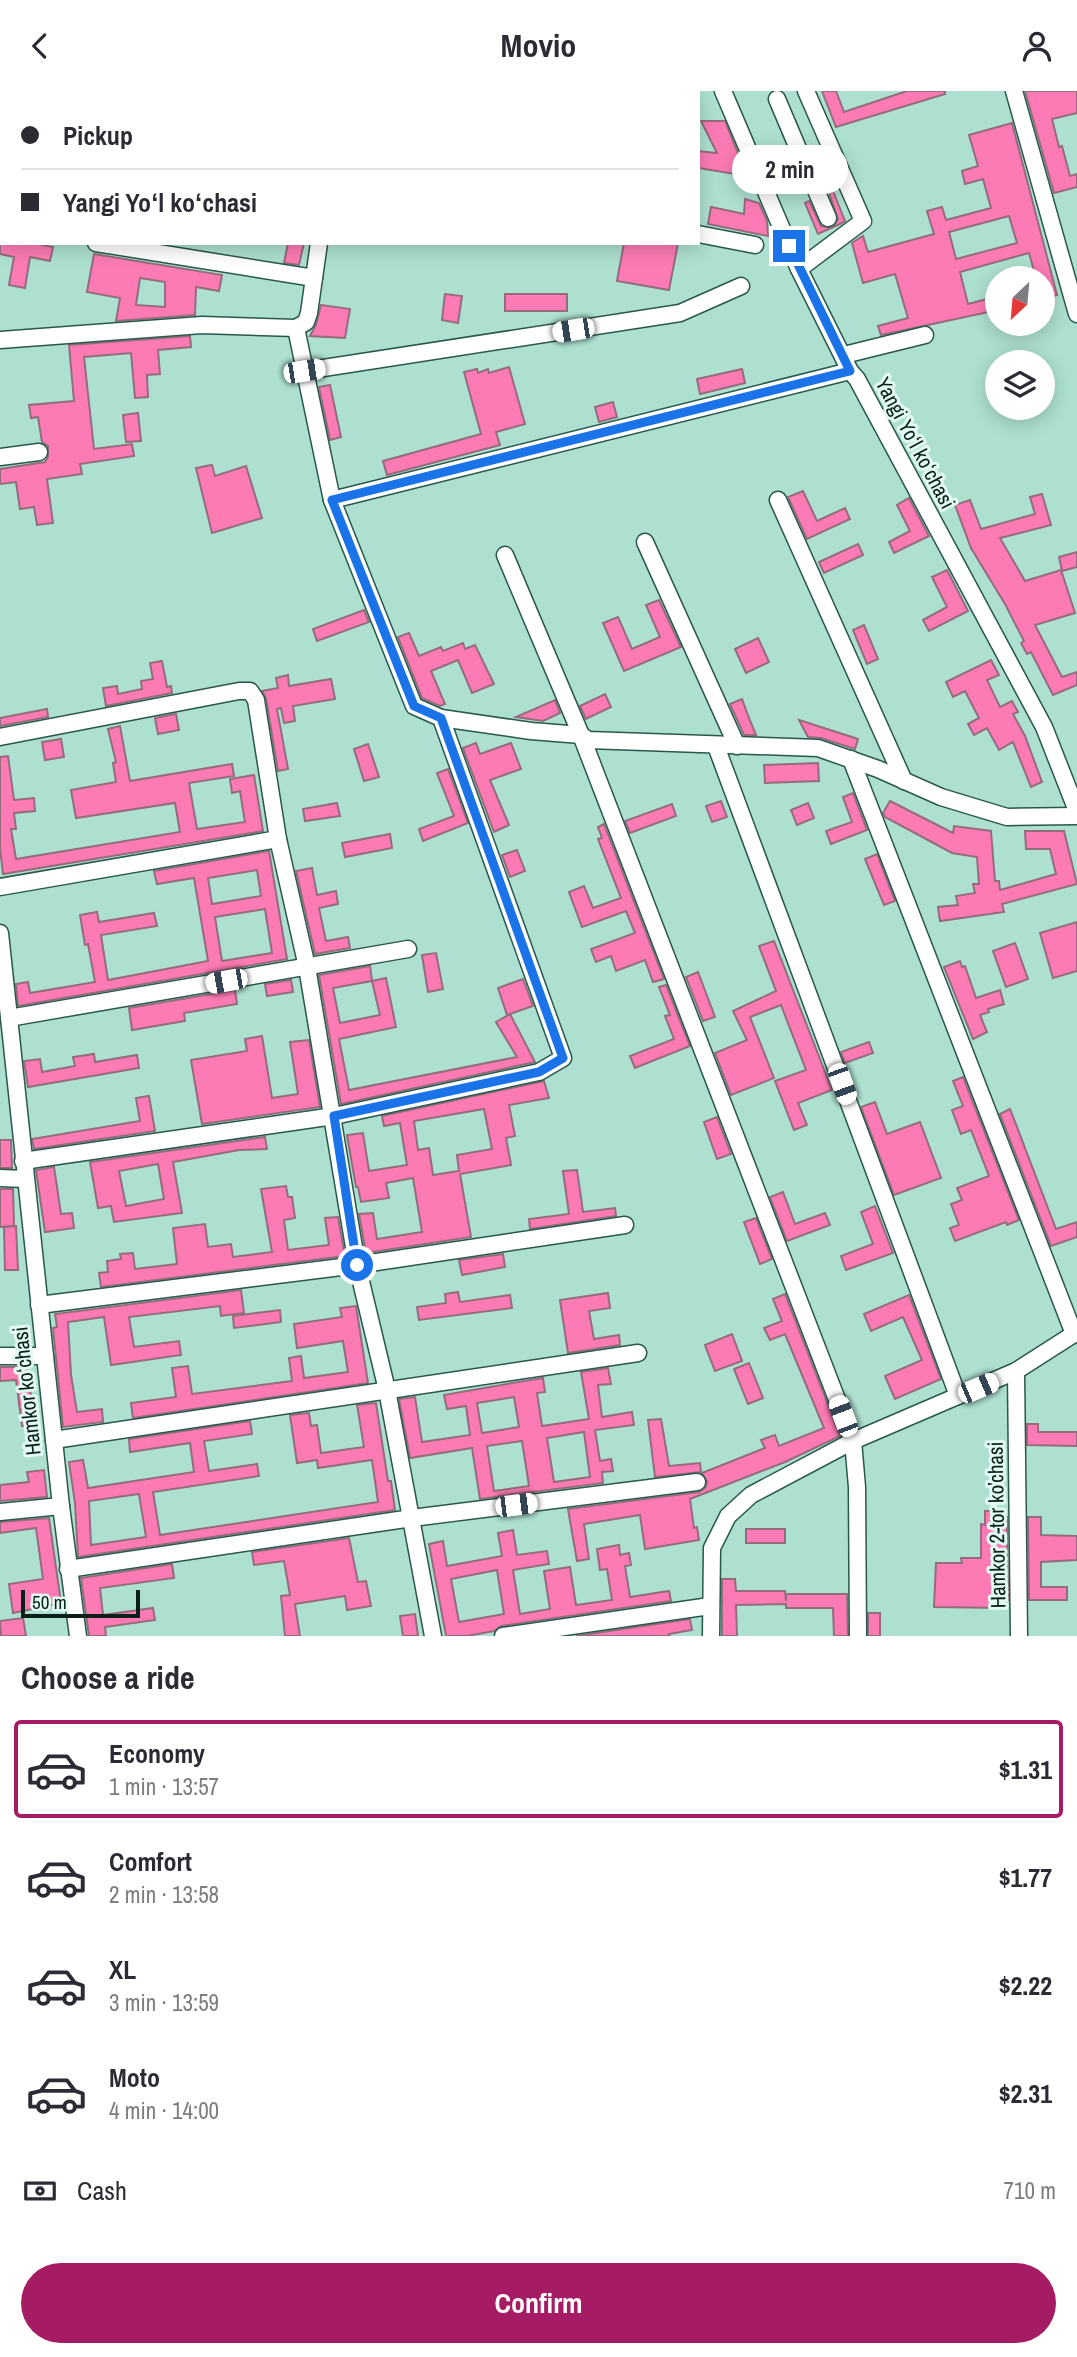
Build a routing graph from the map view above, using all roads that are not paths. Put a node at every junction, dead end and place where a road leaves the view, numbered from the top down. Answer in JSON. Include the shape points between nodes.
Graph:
{"nodes":[{"id":1,"x":723,"y":91,"type":"edge"},
{"id":2,"x":806,"y":91,"type":"edge"},
{"id":3,"x":1014,"y":91,"type":"edge"},
{"id":4,"x":777,"y":99,"type":"dead end"},
{"id":5,"x":802,"y":158,"type":"junction"},
{"id":6,"x":759,"y":175,"type":"junction"},
{"id":7,"x":828,"y":218,"type":"dead end"},
{"id":8,"x":700,"y":234,"type":"edge"},
{"id":9,"x":108,"y":245,"type":"edge"},
{"id":10,"x":319,"y":245,"type":"edge"},
{"id":11,"x":755,"y":245,"type":"dead end"},
{"id":12,"x":799,"y":269,"type":"junction"},
{"id":13,"x":314,"y":278,"type":"junction"},
{"id":14,"x":741,"y":286,"type":"dead end"},
{"id":15,"x":1077,"y":314,"type":"edge"},
{"id":16,"x":296,"y":328,"type":"junction"},
{"id":17,"x":925,"y":335,"type":"dead end"},
{"id":18,"x":0,"y":340,"type":"edge"},
{"id":19,"x":847,"y":363,"type":"junction"},
{"id":20,"x":304,"y":371,"type":"junction"},
{"id":21,"x":39,"y":452,"type":"dead end"},
{"id":22,"x":0,"y":457,"type":"edge"},
{"id":23,"x":332,"y":500,"type":"junction"},
{"id":24,"x":778,"y":500,"type":"dead end"},
{"id":25,"x":645,"y":542,"type":"dead end"},
{"id":26,"x":505,"y":555,"type":"dead end"},
{"id":27,"x":441,"y":718,"type":"junction"},
{"id":28,"x":580,"y":735,"type":"junction"},
{"id":29,"x":0,"y":737,"type":"edge"},
{"id":30,"x":716,"y":746,"type":"junction"},
{"id":31,"x":737,"y":746,"type":"junction"},
{"id":32,"x":851,"y":759,"type":"junction"},
{"id":33,"x":904,"y":781,"type":"junction"},
{"id":34,"x":1077,"y":811,"type":"edge"},
{"id":35,"x":1077,"y":816,"type":"edge"},
{"id":36,"x":278,"y":839,"type":"junction"},
{"id":37,"x":0,"y":887,"type":"edge"},
{"id":38,"x":0,"y":933,"type":"edge"},
{"id":39,"x":408,"y":949,"type":"dead end"},
{"id":40,"x":307,"y":967,"type":"junction"},
{"id":41,"x":5,"y":1009,"type":"edge"},
{"id":42,"x":334,"y":1116,"type":"junction"},
{"id":43,"x":23,"y":1161,"type":"junction"},
{"id":44,"x":0,"y":1178,"type":"edge"},
{"id":45,"x":26,"y":1179,"type":"junction"},
{"id":46,"x":625,"y":1225,"type":"dead end"},
{"id":47,"x":357,"y":1265,"type":"junction"},
{"id":48,"x":39,"y":1305,"type":"junction"},
{"id":49,"x":1075,"y":1333,"type":"edge"},
{"id":50,"x":638,"y":1353,"type":"dead end"},
{"id":51,"x":0,"y":1356,"type":"edge"},
{"id":52,"x":45,"y":1356,"type":"junction"},
{"id":53,"x":1016,"y":1371,"type":"junction"},
{"id":54,"x":387,"y":1390,"type":"junction"},
{"id":55,"x":958,"y":1396,"type":"junction"},
{"id":56,"x":54,"y":1440,"type":"junction"},
{"id":57,"x":853,"y":1441,"type":"junction"},
{"id":58,"x":697,"y":1482,"type":"dead end"},
{"id":59,"x":61,"y":1506,"type":"junction"},
{"id":60,"x":0,"y":1512,"type":"edge"},
{"id":61,"x":412,"y":1518,"type":"junction"},
{"id":62,"x":68,"y":1569,"type":"junction"},
{"id":63,"x":710,"y":1606,"type":"junction"},
{"id":64,"x":78,"y":1636,"type":"edge"},
{"id":65,"x":433,"y":1636,"type":"edge"},
{"id":66,"x":503,"y":1636,"type":"edge"},
{"id":67,"x":711,"y":1636,"type":"edge"},
{"id":68,"x":858,"y":1636,"type":"edge"},
{"id":69,"x":1019,"y":1636,"type":"edge"}],
"edges":[{"from":1,"to":6,"type":"street","name":"Yangi Yoʻl koʻchasi"},
{"from":2,"to":12,"type":"street","via":[[863,221]]},
{"from":3,"to":15,"type":"street"},
{"from":4,"to":5,"type":"street"},
{"from":5,"to":6,"type":"street"},
{"from":5,"to":7,"type":"street"},
{"from":6,"to":12,"type":"street","name":"Yangi Yoʻl koʻchasi"},
{"from":8,"to":11,"type":"street"},
{"from":9,"to":13,"type":"street"},
{"from":10,"to":13,"type":"street"},
{"from":12,"to":19,"type":"street","name":"Yangi Yoʻl koʻchasi"},
{"from":13,"to":16,"type":"street","via":[[306,322]]},
{"from":14,"to":20,"type":"street","via":[[680,313]]},
{"from":16,"to":18,"type":"street","via":[[202,325]]},
{"from":16,"to":20,"type":"street"},
{"from":17,"to":19,"type":"street"},
{"from":19,"to":23,"type":"street"},
{"from":19,"to":34,"type":"street","name":"Yangi Yoʻl koʻchasi","via":[[1044,727]]},
{"from":20,"to":23,"type":"street"},
{"from":21,"to":22,"type":"street"},
{"from":23,"to":27,"type":"street","via":[[414,706]]},
{"from":24,"to":33,"type":"street"},
{"from":25,"to":31,"type":"street"},
{"from":26,"to":28,"type":"street"},
{"from":27,"to":28,"type":"street"},
{"from":27,"to":42,"type":"street","via":[[563,1058],[539,1072]]},
{"from":28,"to":30,"type":"street","via":[[588,740]]},
{"from":28,"to":57,"type":"street"},
{"from":29,"to":36,"type":"street","via":[[250,691],[256,700]]},
{"from":30,"to":31,"type":"street"},
{"from":30,"to":55,"type":"street"},
{"from":31,"to":32,"type":"street","via":[[818,748]]},
{"from":32,"to":33,"type":"street"},
{"from":32,"to":49,"type":"street"},
{"from":33,"to":35,"type":"street","via":[[1007,817]]},
{"from":36,"to":37,"type":"street"},
{"from":36,"to":40,"type":"street"},
{"from":38,"to":41,"type":"street","name":"Hamkor koʻchasi"},
{"from":39,"to":40,"type":"street"},
{"from":40,"to":41,"type":"street"},
{"from":40,"to":42,"type":"street"},
{"from":41,"to":43,"type":"street","name":"Hamkor koʻchasi"},
{"from":42,"to":43,"type":"street"},
{"from":42,"to":47,"type":"street"},
{"from":43,"to":45,"type":"street","name":"Hamkor koʻchasi"},
{"from":44,"to":45,"type":"street"},
{"from":45,"to":48,"type":"street","name":"Hamkor koʻchasi"},
{"from":46,"to":47,"type":"street"},
{"from":47,"to":48,"type":"street"},
{"from":47,"to":54,"type":"street"},
{"from":48,"to":52,"type":"street","name":"Hamkor koʻchasi"},
{"from":49,"to":53,"type":"street"},
{"from":50,"to":54,"type":"street"},
{"from":51,"to":52,"type":"street"},
{"from":52,"to":56,"type":"street","name":"Hamkor koʻchasi"},
{"from":53,"to":55,"type":"street"},
{"from":53,"to":69,"type":"street","name":"Hamkor 2-tor koʼchasi"},
{"from":54,"to":56,"type":"street"},
{"from":54,"to":61,"type":"street"},
{"from":55,"to":57,"type":"street"},
{"from":56,"to":59,"type":"street","name":"Hamkor koʻchasi"},
{"from":57,"to":63,"type":"street","via":[[751,1495],[728,1517],[712,1548]]},
{"from":57,"to":68,"type":"street"},
{"from":58,"to":61,"type":"street"},
{"from":59,"to":60,"type":"street"},
{"from":59,"to":62,"type":"street","name":"Hamkor koʻchasi"},
{"from":61,"to":62,"type":"street"},
{"from":61,"to":65,"type":"street"},
{"from":62,"to":64,"type":"street","name":"Hamkor koʻchasi"},
{"from":63,"to":66,"type":"street"},
{"from":63,"to":67,"type":"street"}]}
